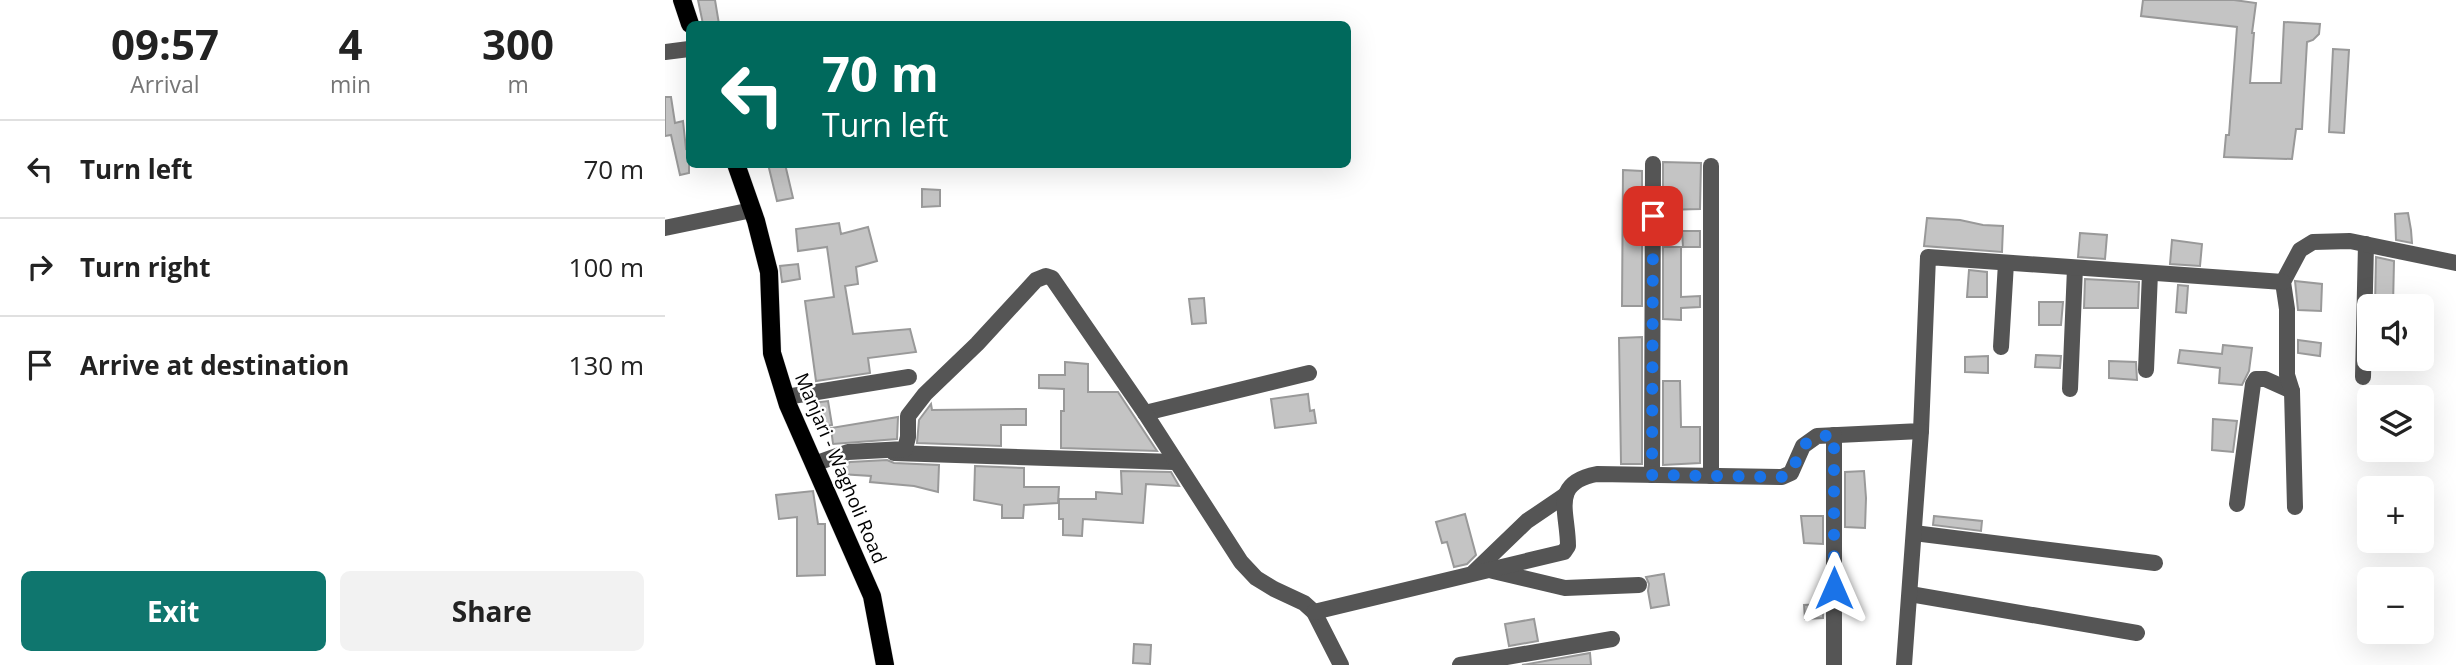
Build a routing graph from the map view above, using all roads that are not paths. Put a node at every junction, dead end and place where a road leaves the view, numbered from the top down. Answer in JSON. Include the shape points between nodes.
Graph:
{"nodes":[{"id":1,"x":682,"y":0,"type":"edge"},
{"id":2,"x":689,"y":21,"type":"edge"},
{"id":3,"x":686,"y":49,"type":"edge"},
{"id":4,"x":665,"y":52,"type":"edge"},
{"id":5,"x":1653,"y":164,"type":"dead end"},
{"id":6,"x":1711,"y":166,"type":"dead end"},
{"id":7,"x":737,"y":168,"type":"edge"},
{"id":8,"x":752,"y":210,"type":"junction"},
{"id":9,"x":665,"y":228,"type":"edge"},
{"id":10,"x":2367,"y":244,"type":"junction"},
{"id":11,"x":2006,"y":263,"type":"junction"},
{"id":12,"x":2456,"y":263,"type":"edge"},
{"id":13,"x":2075,"y":268,"type":"junction"},
{"id":14,"x":2150,"y":273,"type":"junction"},
{"id":15,"x":2283,"y":282,"type":"junction"},
{"id":16,"x":2001,"y":347,"type":"dead end"},
{"id":17,"x":2146,"y":370,"type":"dead end"},
{"id":18,"x":1309,"y":373,"type":"dead end"},
{"id":19,"x":2363,"y":376,"type":"dead end"},
{"id":20,"x":909,"y":377,"type":"dead end"},
{"id":21,"x":2070,"y":389,"type":"dead end"},
{"id":22,"x":2292,"y":391,"type":"junction"},
{"id":23,"x":786,"y":397,"type":"junction"},
{"id":24,"x":1145,"y":413,"type":"junction"},
{"id":25,"x":1921,"y":431,"type":"junction"},
{"id":26,"x":1834,"y":435,"type":"junction"},
{"id":27,"x":848,"y":452,"type":"junction"},
{"id":28,"x":1174,"y":462,"type":"junction"},
{"id":29,"x":814,"y":464,"type":"junction"},
{"id":30,"x":1652,"y":475,"type":"junction"},
{"id":31,"x":1711,"y":476,"type":"junction"},
{"id":32,"x":1564,"y":496,"type":"junction"},
{"id":33,"x":2237,"y":504,"type":"dead end"},
{"id":34,"x":2295,"y":507,"type":"dead end"},
{"id":35,"x":1914,"y":533,"type":"junction"},
{"id":36,"x":2155,"y":563,"type":"dead end"},
{"id":37,"x":1489,"y":570,"type":"junction"},
{"id":38,"x":1472,"y":574,"type":"junction"},
{"id":39,"x":1639,"y":585,"type":"dead end"},
{"id":40,"x":1910,"y":594,"type":"junction"},
{"id":41,"x":1314,"y":612,"type":"junction"},
{"id":42,"x":2137,"y":633,"type":"dead end"},
{"id":43,"x":1612,"y":639,"type":"dead end"},
{"id":44,"x":885,"y":665,"type":"edge"},
{"id":45,"x":1341,"y":665,"type":"edge"},
{"id":46,"x":1460,"y":665,"type":"edge"},
{"id":47,"x":1834,"y":665,"type":"edge"},
{"id":48,"x":1905,"y":665,"type":"edge"}],
"edges":[{"from":1,"to":2,"type":"main road"},
{"from":3,"to":4,"type":"street"},
{"from":5,"to":30,"type":"street"},
{"from":6,"to":31,"type":"street"},
{"from":7,"to":8,"type":"main road","name":"Manjari - Wagholi Road"},
{"from":8,"to":9,"type":"street"},
{"from":8,"to":23,"type":"main road","name":"Manjari - Wagholi Road","via":[[769,272],[772,353]]},
{"from":10,"to":12,"type":"street"},
{"from":10,"to":15,"type":"street","via":[[2313,242],[2300,250]]},
{"from":10,"to":19,"type":"street"},
{"from":11,"to":13,"type":"street"},
{"from":11,"to":16,"type":"street"},
{"from":11,"to":25,"type":"street","via":[[1928,257]]},
{"from":13,"to":14,"type":"street"},
{"from":13,"to":21,"type":"street"},
{"from":14,"to":15,"type":"street"},
{"from":14,"to":17,"type":"street"},
{"from":15,"to":22,"type":"street","via":[[2287,375]]},
{"from":18,"to":24,"type":"street"},
{"from":20,"to":23,"type":"street"},
{"from":22,"to":33,"type":"street","via":[[2265,379],[2253,384]]},
{"from":22,"to":34,"type":"street"},
{"from":23,"to":29,"type":"main road","name":"Manjari - Wagholi Road"},
{"from":24,"to":27,"type":"street","via":[[1056,282],[1045,276],[1036,279],[925,394],[908,416],[905,449]]},
{"from":24,"to":28,"type":"street"},
{"from":25,"to":26,"type":"street"},
{"from":25,"to":35,"type":"street"},
{"from":26,"to":31,"type":"street","via":[[1808,440],[1786,475]]},
{"from":26,"to":47,"type":"street"},
{"from":27,"to":28,"type":"street"},
{"from":27,"to":29,"type":"street"},
{"from":28,"to":41,"type":"street","via":[[1248,571]]},
{"from":29,"to":44,"type":"main road","name":"Manjari - Wagholi Road","via":[[872,596]]},
{"from":30,"to":31,"type":"street"},
{"from":30,"to":32,"type":"street","via":[[1583,477]]},
{"from":32,"to":37,"type":"street","via":[[1566,550]]},
{"from":32,"to":38,"type":"street","via":[[1527,521]]},
{"from":35,"to":36,"type":"street"},
{"from":35,"to":40,"type":"street"},
{"from":37,"to":38,"type":"street"},
{"from":37,"to":39,"type":"street","via":[[1565,588]]},
{"from":38,"to":41,"type":"street"},
{"from":40,"to":42,"type":"street"},
{"from":40,"to":48,"type":"street"},
{"from":41,"to":45,"type":"street"},
{"from":43,"to":46,"type":"street"}]}
